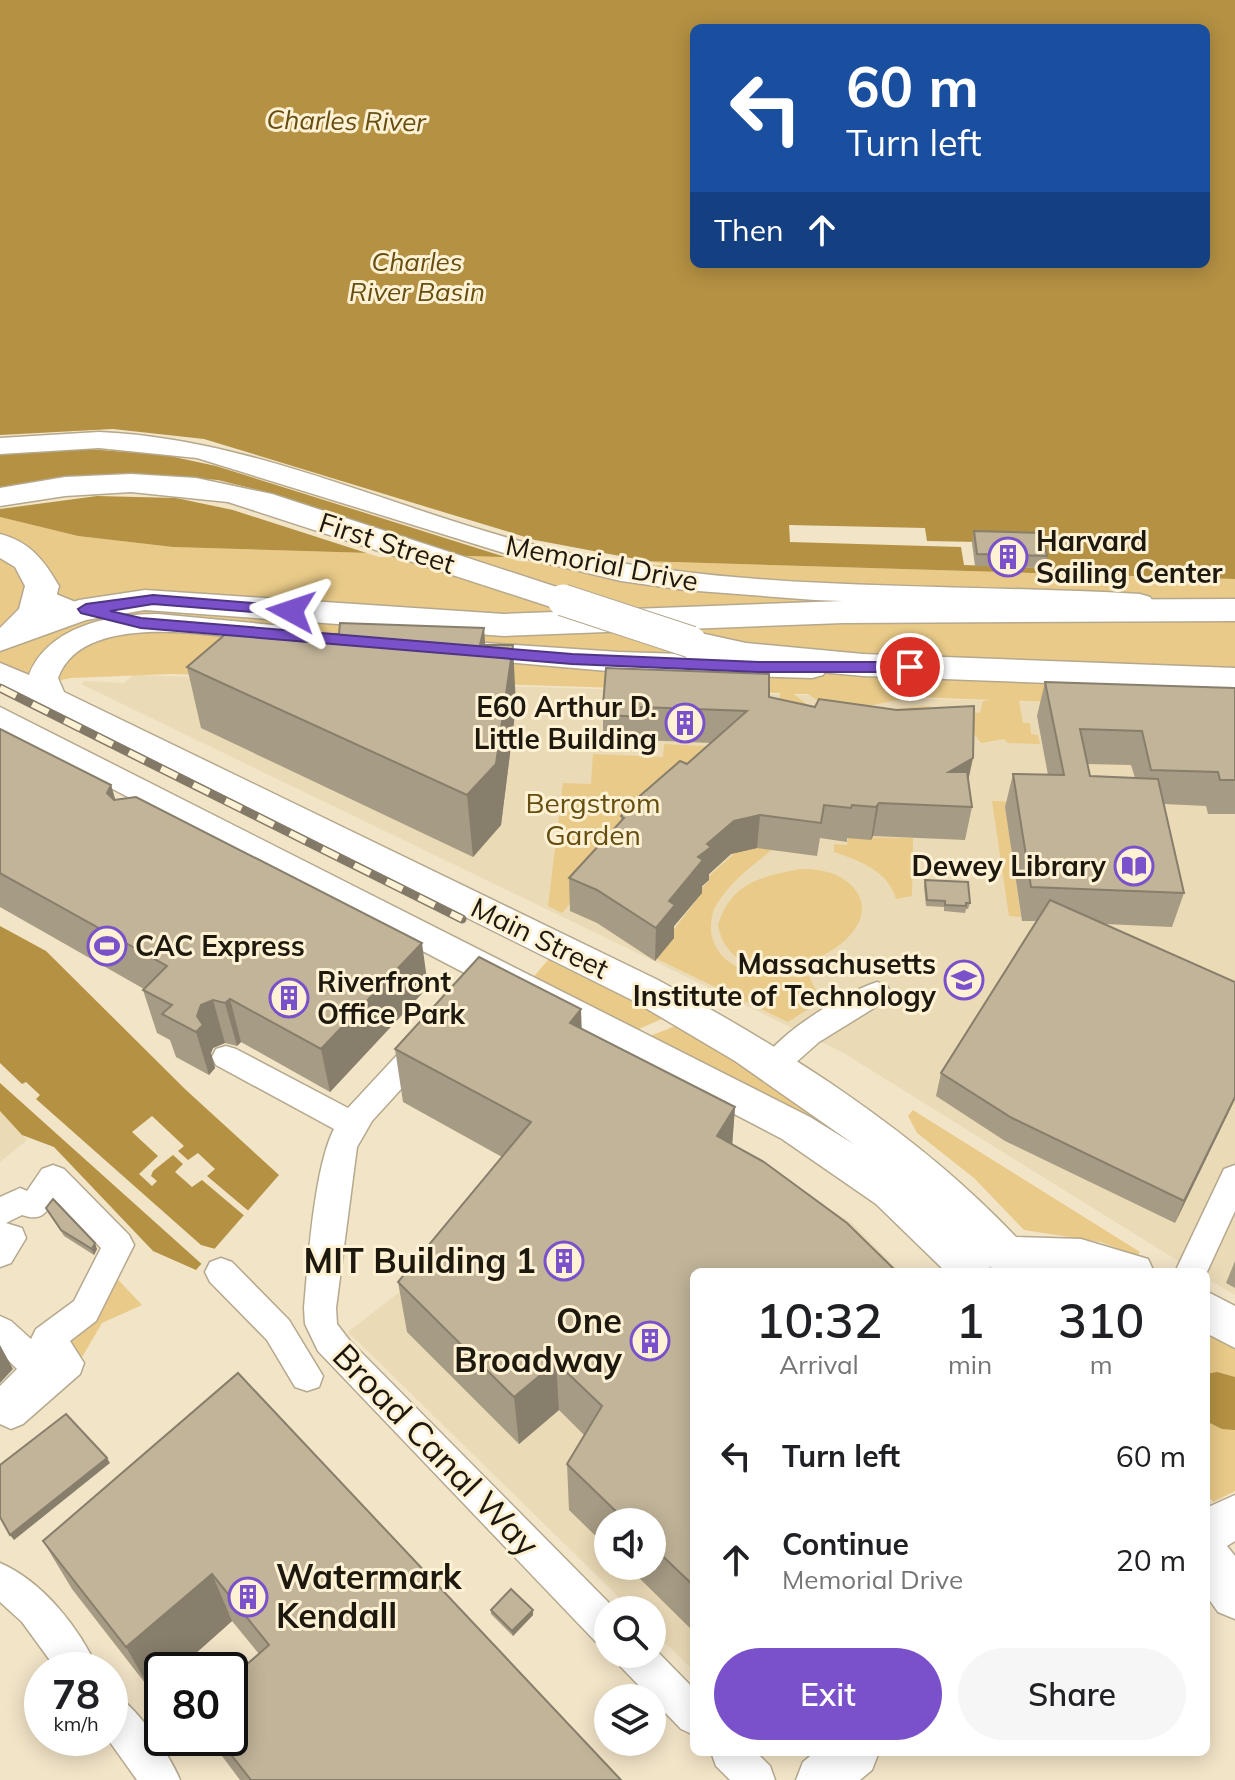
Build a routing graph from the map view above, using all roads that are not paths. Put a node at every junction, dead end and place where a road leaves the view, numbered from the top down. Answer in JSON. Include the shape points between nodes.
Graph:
{"nodes":[{"id":1,"x":0,"y":446,"type":"edge"},
{"id":2,"x":0,"y":497,"type":"edge"},
{"id":3,"x":0,"y":544,"type":"edge"},
{"id":4,"x":86,"y":609,"type":"junction"},
{"id":5,"x":1227,"y":609,"type":"edge"},
{"id":6,"x":25,"y":620,"type":"edge"},
{"id":7,"x":141,"y":623,"type":"junction"},
{"id":8,"x":910,"y":667,"type":"junction"},
{"id":9,"x":0,"y":673,"type":"edge"},
{"id":10,"x":1235,"y":679,"type":"edge"},
{"id":11,"x":52,"y":700,"type":"junction"},
{"id":12,"x":0,"y":717,"type":"edge"},
{"id":13,"x":877,"y":993,"type":"dead end"},
{"id":14,"x":438,"y":1030,"type":"edge"},
{"id":15,"x":226,"y":1057,"type":"dead end"},
{"id":16,"x":774,"y":1065,"type":"junction"},
{"id":17,"x":353,"y":1125,"type":"junction"},
{"id":18,"x":1235,"y":1178,"type":"edge"},
{"id":19,"x":0,"y":1212,"type":"edge"},
{"id":20,"x":0,"y":1234,"type":"edge"},
{"id":21,"x":0,"y":1253,"type":"edge"},
{"id":22,"x":992,"y":1267,"type":"edge"},
{"id":23,"x":1119,"y":1268,"type":"edge"},
{"id":24,"x":1193,"y":1268,"type":"edge"},
{"id":25,"x":221,"y":1272,"type":"dead end"},
{"id":26,"x":1210,"y":1313,"type":"edge"},
{"id":27,"x":1235,"y":1329,"type":"edge"},
{"id":28,"x":0,"y":1331,"type":"edge"},
{"id":29,"x":307,"y":1376,"type":"dead end"},
{"id":30,"x":1235,"y":1517,"type":"edge"},
{"id":31,"x":1210,"y":1530,"type":"edge"},
{"id":32,"x":1210,"y":1561,"type":"edge"},
{"id":33,"x":0,"y":1581,"type":"edge"},
{"id":34,"x":1235,"y":1595,"type":"edge"},
{"id":35,"x":594,"y":1614,"type":"edge"},
{"id":36,"x":66,"y":1652,"type":"edge"},
{"id":37,"x":648,"y":1668,"type":"edge"},
{"id":38,"x":690,"y":1712,"type":"edge"},
{"id":39,"x":128,"y":1735,"type":"edge"},
{"id":40,"x":734,"y":1756,"type":"edge"},
{"id":41,"x":849,"y":1756,"type":"edge"},
{"id":42,"x":161,"y":1780,"type":"edge"},
{"id":43,"x":756,"y":1780,"type":"edge"},
{"id":44,"x":821,"y":1780,"type":"edge"}],
"edges":[{"from":1,"to":5,"type":"main road","name":"Memorial Drive","via":[[95,439],[198,450],[491,541],[647,576],[729,586],[1037,596]]},
{"from":2,"to":8,"type":"highway","name":"First Street","bridge":true,"via":[[120,482],[202,488],[261,501],[691,642],[774,657]]},
{"from":3,"to":6,"type":"highway","via":[[28,561]]},
{"from":4,"to":5,"type":"highway","name":"Memorial Drive","via":[[153,600],[520,625],[843,612]]},
{"from":4,"to":6,"type":"highway","name":"Memorial Drive"},
{"from":4,"to":6,"type":"highway","via":[[58,598]]},
{"from":4,"to":7,"type":"highway"},
{"from":7,"to":8,"type":"main road","via":[[619,662]]},
{"from":7,"to":11,"type":"main road","via":[[97,634],[59,653],[43,675]]},
{"from":8,"to":10,"type":"highway"},
{"from":9,"to":11,"type":"main road","name":"Main Street"},
{"from":11,"to":16,"type":"main road","name":"Main Street","via":[[645,990]]},
{"from":12,"to":22,"type":"main road","name":"Main Street","via":[[161,814],[482,980],[821,1143]]},
{"from":13,"to":16,"type":"street","via":[[830,1020]]},
{"from":14,"to":17,"type":"street","name":"Broad Canal Way"},
{"from":15,"to":17,"type":"street"},
{"from":16,"to":22,"type":"main road","name":"Main Street","via":[[935,1185]]},
{"from":17,"to":35,"type":"street","name":"Broad Canal Way","via":[[338,1157],[320,1304],[325,1333]]},
{"from":18,"to":24,"type":"street"},
{"from":19,"to":28,"type":"street","via":[[20,1201],[34,1206],[53,1178],[118,1245],[85,1311],[47,1339],[68,1363],[11,1413],[3,1405],[40,1369]]},
{"from":20,"to":21,"type":"street","via":[[11,1238]]},
{"from":22,"to":23,"type":"main road","via":[[1081,1257]]},
{"from":25,"to":29,"type":"street","via":[[278,1330]]},
{"from":26,"to":27,"type":"main road"},
{"from":30,"to":31,"type":"main road"},
{"from":32,"to":34,"type":"main road"},
{"from":33,"to":36,"type":"street","via":[[33,1608]]},
{"from":37,"to":38,"type":"street"},
{"from":39,"to":42,"type":"street"},
{"from":40,"to":43,"type":"street"},
{"from":41,"to":44,"type":"main road"}]}
